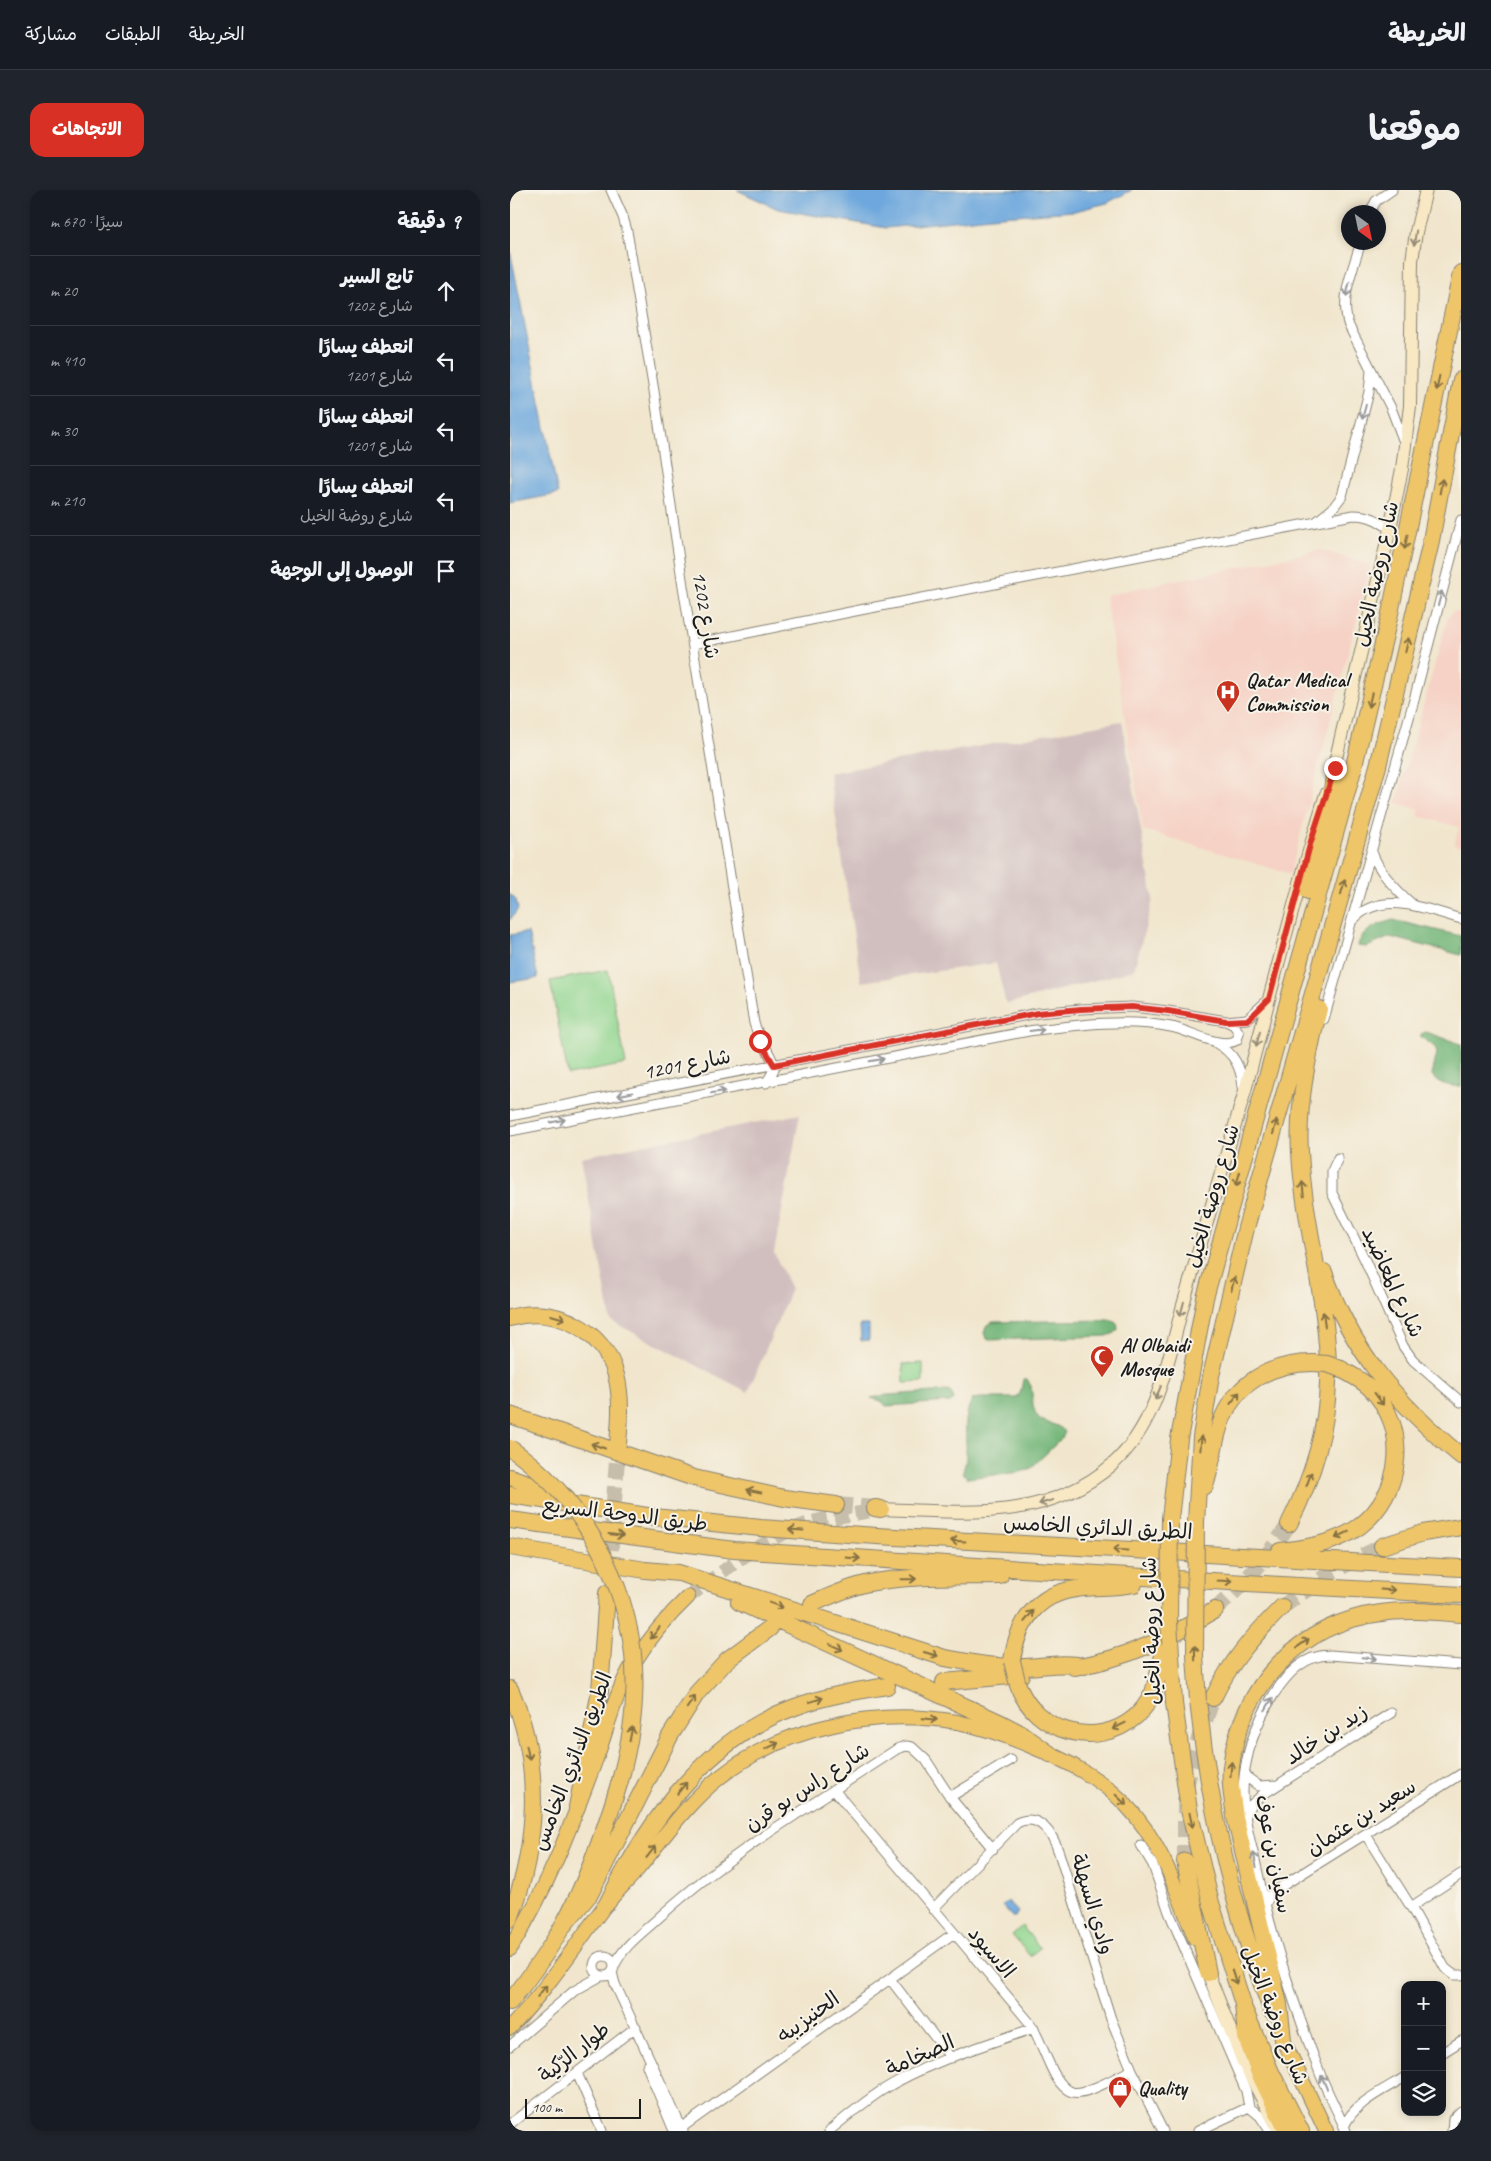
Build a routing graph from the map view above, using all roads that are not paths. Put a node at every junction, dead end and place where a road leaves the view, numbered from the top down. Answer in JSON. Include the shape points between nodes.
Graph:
{"nodes":[{"id":1,"x":611,"y":190,"type":"edge"},
{"id":2,"x":1392,"y":190,"type":"edge"},
{"id":3,"x":1426,"y":190,"type":"edge"},
{"id":4,"x":1374,"y":205,"type":"edge"},
{"id":5,"x":1359,"y":250,"type":"edge"},
{"id":6,"x":1461,"y":273,"type":"edge"},
{"id":7,"x":1370,"y":364,"type":"junction"},
{"id":8,"x":1461,"y":380,"type":"edge"},
{"id":9,"x":1405,"y":446,"type":"junction"},
{"id":10,"x":1461,"y":520,"type":"edge"},
{"id":11,"x":1314,"y":522,"type":"junction"},
{"id":12,"x":1390,"y":529,"type":"junction"},
{"id":13,"x":693,"y":644,"type":"junction"},
{"id":14,"x":1335,"y":768,"type":"junction"},
{"id":15,"x":1372,"y":852,"type":"junction"},
{"id":16,"x":1414,"y":905,"type":"junction"},
{"id":17,"x":1461,"y":919,"type":"edge"},
{"id":18,"x":1352,"y":922,"type":"junction"},
{"id":19,"x":1330,"y":934,"type":"junction"},
{"id":20,"x":1292,"y":990,"type":"junction"},
{"id":21,"x":1269,"y":999,"type":"junction"},
{"id":22,"x":1226,"y":1021,"type":"junction"},
{"id":23,"x":1212,"y":1040,"type":"junction"},
{"id":24,"x":763,"y":1046,"type":"junction"},
{"id":25,"x":1309,"y":1056,"type":"junction"},
{"id":26,"x":774,"y":1065,"type":"junction"},
{"id":27,"x":757,"y":1069,"type":"junction"},
{"id":28,"x":766,"y":1083,"type":"junction"},
{"id":29,"x":1244,"y":1094,"type":"junction"},
{"id":30,"x":534,"y":1112,"type":"junction"},
{"id":31,"x":510,"y":1116,"type":"edge"},
{"id":32,"x":537,"y":1125,"type":"junction"},
{"id":33,"x":510,"y":1131,"type":"edge"},
{"id":34,"x":1338,"y":1158,"type":"dead end"},
{"id":35,"x":1310,"y":1238,"type":"junction"},
{"id":36,"x":510,"y":1318,"type":"edge"},
{"id":37,"x":1461,"y":1402,"type":"edge"},
{"id":38,"x":510,"y":1416,"type":"edge"},
{"id":39,"x":618,"y":1444,"type":"tunnel mouth"},
{"id":40,"x":510,"y":1448,"type":"edge"},
{"id":41,"x":1461,"y":1456,"type":"edge"},
{"id":42,"x":510,"y":1477,"type":"edge"},
{"id":43,"x":510,"y":1495,"type":"edge"},
{"id":44,"x":836,"y":1505,"type":"tunnel mouth"},
{"id":45,"x":877,"y":1509,"type":"tunnel mouth"},
{"id":46,"x":604,"y":1510,"type":"junction"},
{"id":47,"x":1196,"y":1515,"type":"junction"},
{"id":48,"x":510,"y":1520,"type":"edge"},
{"id":49,"x":1289,"y":1524,"type":"tunnel mouth"},
{"id":50,"x":732,"y":1525,"type":"joint"},
{"id":51,"x":1461,"y":1527,"type":"edge"},
{"id":52,"x":1382,"y":1546,"type":"tunnel mouth"},
{"id":53,"x":510,"y":1547,"type":"edge"},
{"id":54,"x":1238,"y":1556,"type":"junction"},
{"id":55,"x":1461,"y":1568,"type":"edge"},
{"id":56,"x":1038,"y":1569,"type":"junction"},
{"id":57,"x":645,"y":1570,"type":"junction"},
{"id":58,"x":1159,"y":1578,"type":"junction"},
{"id":59,"x":607,"y":1593,"type":"tunnel mouth"},
{"id":60,"x":1461,"y":1595,"type":"edge"},
{"id":61,"x":688,"y":1596,"type":"tunnel mouth"},
{"id":62,"x":812,"y":1604,"type":"dead end"},
{"id":63,"x":1282,"y":1607,"type":"tunnel mouth"},
{"id":64,"x":1215,"y":1610,"type":"tunnel mouth"},
{"id":65,"x":1461,"y":1614,"type":"edge"},
{"id":66,"x":1169,"y":1622,"type":"junction"},
{"id":67,"x":770,"y":1628,"type":"dead end"},
{"id":68,"x":1461,"y":1665,"type":"edge"},
{"id":69,"x":1084,"y":1666,"type":"junction"},
{"id":70,"x":944,"y":1682,"type":"dead end"},
{"id":71,"x":887,"y":1686,"type":"dead end"},
{"id":72,"x":510,"y":1690,"type":"edge"},
{"id":73,"x":1206,"y":1700,"type":"junction"},
{"id":74,"x":1391,"y":1712,"type":"dead end"},
{"id":75,"x":1050,"y":1754,"type":"junction"},
{"id":76,"x":1011,"y":1760,"type":"dead end"},
{"id":77,"x":1461,"y":1774,"type":"edge"},
{"id":78,"x":1245,"y":1776,"type":"junction"},
{"id":79,"x":1280,"y":1784,"type":"junction"},
{"id":80,"x":834,"y":1790,"type":"junction"},
{"id":81,"x":950,"y":1797,"type":"junction"},
{"id":82,"x":577,"y":1807,"type":"junction"},
{"id":83,"x":1245,"y":1815,"type":"junction"},
{"id":84,"x":1366,"y":1835,"type":"junction"},
{"id":85,"x":1141,"y":1845,"type":"dead end"},
{"id":86,"x":993,"y":1848,"type":"junction"},
{"id":87,"x":1184,"y":1861,"type":"tunnel mouth"},
{"id":88,"x":1461,"y":1874,"type":"edge"},
{"id":89,"x":1259,"y":1880,"type":"junction"},
{"id":90,"x":1279,"y":1888,"type":"junction"},
{"id":91,"x":608,"y":1902,"type":"junction"},
{"id":92,"x":1265,"y":1906,"type":"junction"},
{"id":93,"x":1411,"y":1907,"type":"junction"},
{"id":94,"x":933,"y":1909,"type":"junction"},
{"id":95,"x":510,"y":1919,"type":"edge"},
{"id":96,"x":563,"y":1926,"type":"junction"},
{"id":97,"x":954,"y":1934,"type":"junction"},
{"id":98,"x":626,"y":1948,"type":"junction"},
{"id":99,"x":510,"y":1949,"type":"edge"},
{"id":100,"x":607,"y":1956,"type":"junction"},
{"id":101,"x":608,"y":1973,"type":"junction"},
{"id":102,"x":1208,"y":1974,"type":"junction"},
{"id":103,"x":1461,"y":1975,"type":"edge"},
{"id":104,"x":890,"y":1978,"type":"junction"},
{"id":105,"x":510,"y":2002,"type":"edge"},
{"id":106,"x":1243,"y":2004,"type":"junction"},
{"id":107,"x":636,"y":2026,"type":"junction"},
{"id":108,"x":510,"y":2028,"type":"edge"},
{"id":109,"x":1034,"y":2028,"type":"junction"},
{"id":110,"x":1283,"y":2040,"type":"junction"},
{"id":111,"x":1461,"y":2041,"type":"edge"},
{"id":112,"x":510,"y":2046,"type":"edge"},
{"id":113,"x":1446,"y":2050,"type":"edge"},
{"id":114,"x":951,"y":2058,"type":"junction"},
{"id":115,"x":1132,"y":2070,"type":"junction"},
{"id":116,"x":576,"y":2072,"type":"junction"},
{"id":117,"x":1401,"y":2080,"type":"edge"},
{"id":118,"x":1333,"y":2104,"type":"junction"},
{"id":119,"x":1250,"y":2107,"type":"junction"},
{"id":120,"x":1357,"y":2108,"type":"junction"},
{"id":121,"x":1461,"y":2111,"type":"edge"},
{"id":122,"x":510,"y":2124,"type":"edge"},
{"id":123,"x":1345,"y":2129,"type":"edge"},
{"id":124,"x":679,"y":2130,"type":"edge"},
{"id":125,"x":602,"y":2131,"type":"edge"},
{"id":126,"x":829,"y":2131,"type":"edge"},
{"id":127,"x":1163,"y":2131,"type":"edge"},
{"id":128,"x":1198,"y":2131,"type":"edge"},
{"id":129,"x":1270,"y":2131,"type":"edge"},
{"id":130,"x":1279,"y":2131,"type":"edge"},
{"id":131,"x":1287,"y":2131,"type":"edge"},
{"id":132,"x":1302,"y":2131,"type":"edge"},
{"id":133,"x":1326,"y":2131,"type":"edge"},
{"id":134,"x":1452,"y":2131,"type":"edge"}],
"edges":[{"from":1,"to":13,"type":"street","name":"شارع 1202","via":[[627,231]]},
{"from":2,"to":4,"type":"street"},
{"from":3,"to":9,"type":"street","name":"شارع روضة الخيل","one_way":true,"via":[[1412,261],[1410,406]]},
{"from":5,"to":7,"type":"street","one_way":true,"via":[[1347,290],[1346,314]]},
{"from":6,"to":20,"type":"highway","name":"شارع روضة الخيل","one_way":true,"via":[[1390,618],[1353,770]]},
{"from":7,"to":9,"type":"street"},
{"from":7,"to":11,"type":"street","one_way":true,"via":[[1369,392],[1342,496],[1332,509]]},
{"from":19,"to":8,"type":"highway","name":"شارع روضة الخيل","one_way":true,"via":[[1376,775],[1419,594]]},
{"from":9,"to":12,"type":"street","name":"شارع روضة الخيل"},
{"from":15,"to":10,"type":"street","one_way":true},
{"from":11,"to":12,"type":"street","via":[[1364,515]]},
{"from":11,"to":13,"type":"street"},
{"from":12,"to":14,"type":"street","name":"شارع روضة الخيل"},
{"from":13,"to":24,"type":"street","name":"شارع 1202","via":[[754,1023]]},
{"from":14,"to":20,"type":"highway","via":[[1330,814],[1298,937]]},
{"from":14,"to":21,"type":"street","name":"شارع روضة الخيل","via":[[1311,841]]},
{"from":15,"to":16,"type":"street","via":[[1380,870]]},
{"from":15,"to":18,"type":"street"},
{"from":16,"to":17,"type":"street"},
{"from":16,"to":18,"type":"street","via":[[1377,905],[1359,914]]},
{"from":18,"to":25,"type":"street"},
{"from":19,"to":25,"type":"highway","via":[[1329,968]]},
{"from":47,"to":19,"type":"highway","name":"شارع روضة الخيل","one_way":true,"via":[[1211,1376],[1246,1228]]},
{"from":20,"to":66,"type":"highway","name":"شارع روضة الخيل","one_way":true,"bridge":true,"via":[[1205,1298],[1179,1439],[1170,1519]]},
{"from":21,"to":22,"type":"street","name":"شارع 1201","via":[[1247,1020]]},
{"from":21,"to":29,"type":"street","name":"شارع روضة الخيل","one_way":true},
{"from":22,"to":23,"type":"street","name":"شارع 1201","via":[[1238,1029],[1237,1040],[1229,1043]]},
{"from":22,"to":26,"type":"street","name":"شارع 1201","via":[[1132,1007],[1038,1013]]},
{"from":28,"to":23,"type":"street","name":"شارع 1201","one_way":true,"via":[[1029,1031],[1084,1024],[1155,1025],[1184,1030]]},
{"from":23,"to":29,"type":"street","name":"شارع 1201","via":[[1225,1048],[1237,1062]]},
{"from":24,"to":26,"type":"street","name":"شارع 1202"},
{"from":24,"to":27,"type":"street","via":[[764,1059]]},
{"from":35,"to":25,"type":"highway","one_way":true,"via":[[1300,1151],[1300,1119]]},
{"from":26,"to":27,"type":"street","name":"شارع 1201"},
{"from":26,"to":28,"type":"street"},
{"from":27,"to":30,"type":"street","name":"شارع 1201","one_way":true},
{"from":32,"to":28,"type":"street","name":"شارع 1201","one_way":true},
{"from":29,"to":45,"type":"street","name":"شارع روضة الخيل","one_way":true,"via":[[1164,1381],[1149,1415],[1132,1442],[1113,1463],[1085,1484],[1062,1497],[1025,1508],[983,1513]]},
{"from":30,"to":31,"type":"street","name":"شارع 1201"},
{"from":30,"to":32,"type":"street"},
{"from":32,"to":33,"type":"street","name":"شارع 1201"},
{"from":34,"to":37,"type":"street","name":"شارع المعاضيد","via":[[1332,1171],[1332,1193],[1403,1346],[1413,1360]]},
{"from":35,"to":41,"type":"highway","via":[[1335,1302],[1368,1362],[1396,1395]]},
{"from":49,"to":35,"type":"highway","one_way":true,"via":[[1309,1482],[1321,1441],[1328,1383],[1322,1311]]},
{"from":36,"to":39,"type":"highway","one_way":true,"via":[[528,1314],[561,1318],[584,1329],[598,1342],[616,1374],[620,1407]]},
{"from":44,"to":38,"type":"highway","one_way":true,"via":[[784,1498],[694,1478]]},
{"from":96,"to":40,"type":"highway","one_way":true,"bridge":true,"via":[[598,1845],[620,1781],[632,1725],[634,1658],[624,1608],[607,1562],[581,1519],[541,1472]]},
{"from":42,"to":46,"type":"highway"},
{"from":43,"to":46,"type":"highway","name":"طريق الدوحة السريع"},
{"from":46,"to":50,"type":"highway","name":"طريق الدوحة السريع"},
{"from":47,"to":54,"type":"highway","one_way":true,"bridge":true,"via":[[1219,1426],[1226,1410],[1248,1383],[1279,1367],[1313,1363],[1341,1369],[1370,1388],[1390,1416],[1397,1450],[1391,1484],[1374,1513],[1359,1526],[1331,1541],[1291,1550]]},
{"from":73,"to":47,"type":"highway","name":"شارع روضة الخيل","one_way":true,"bridge":true,"via":[[1195,1656]]},
{"from":48,"to":56,"type":"highway","name":"طريق الدوحة السريع","one_way":true,"via":[[734,1550]]},
{"from":54,"to":50,"type":"highway","name":"الطريق الدائري الخامس","one_way":true},
{"from":51,"to":52,"type":"highway","via":[[1423,1533]]},
{"from":53,"to":57,"type":"highway"},
{"from":54,"to":55,"type":"highway","name":"الطريق الدائري الخامس"},
{"from":56,"to":58,"type":"highway"},
{"from":62,"to":56,"type":"highway","one_way":true,"via":[[867,1584],[900,1579],[1001,1576]]},
{"from":57,"to":69,"type":"highway","one_way":true,"via":[[679,1573],[703,1580],[945,1658],[1011,1667]]},
{"from":57,"to":75,"type":"highway","one_way":true,"via":[[744,1604],[1001,1723]]},
{"from":58,"to":60,"type":"highway","one_way":true},
{"from":66,"to":58,"type":"highway","one_way":true,"bridge":true,"via":[[1162,1667],[1153,1693],[1139,1713],[1121,1727],[1083,1734],[1061,1730],[1047,1723],[1031,1707],[1018,1685],[1012,1661],[1017,1635],[1039,1605],[1074,1589],[1129,1585]]},
{"from":59,"to":82,"type":"highway","via":[[600,1691]]},
{"from":61,"to":82,"type":"main road","name":"الطريق الدائري الخامس","one_way":true,"via":[[632,1666]]},
{"from":63,"to":73,"type":"highway","via":[[1239,1653]]},
{"from":64,"to":69,"type":"highway","via":[[1149,1646]]},
{"from":110,"to":65,"type":"highway","one_way":true,"via":[[1279,2004],[1230,1785],[1233,1753],[1242,1718],[1272,1670],[1303,1643],[1334,1625],[1382,1612]]},
{"from":66,"to":106,"type":"highway","name":"شارع روضة الخيل","one_way":true,"bridge":true,"via":[[1174,1703],[1189,1810],[1211,1904]]},
{"from":96,"to":67,"type":"highway","one_way":true,"via":[[590,1894],[670,1736],[697,1693],[727,1660]]},
{"from":78,"to":68,"type":"street","name":"سفيان بن عوف","one_way":true,"via":[[1250,1747],[1262,1715],[1281,1684],[1305,1661],[1330,1655]]},
{"from":69,"to":70,"type":"highway"},
{"from":91,"to":71,"type":"highway","one_way":true,"via":[[626,1868],[682,1786],[721,1749],[752,1728],[793,1707],[837,1694]]},
{"from":72,"to":95,"type":"highway","one_way":true,"via":[[524,1731],[533,1786],[528,1858]]},
{"from":73,"to":110,"type":"highway","name":"شارع روضة الخيل","via":[[1203,1751],[1227,1863],[1252,1955]]},
{"from":74,"to":79,"type":"street","name":"زيد بن خالد"},
{"from":91,"to":75,"type":"main road","one_way":true,"via":[[675,1821],[708,1787],[741,1762],[792,1737],[854,1722],[917,1718],[979,1727]]},
{"from":75,"to":102,"type":"main road","one_way":true,"via":[[1105,1785],[1144,1826],[1169,1870]]},
{"from":76,"to":81,"type":"street"},
{"from":77,"to":84,"type":"street","name":"سعيد بن عثمان"},
{"from":78,"to":79,"type":"street","name":"زيد بن خالد","via":[[1259,1786]]},
{"from":78,"to":83,"type":"street","name":"سفيان بن عوف"},
{"from":79,"to":83,"type":"street","name":"زيد بن خالد","via":[[1257,1799]]},
{"from":80,"to":81,"type":"street","name":"شارع راس بو قرن","via":[[906,1746],[912,1747],[926,1760]]},
{"from":80,"to":94,"type":"street","name":"الاسيود"},
{"from":80,"to":98,"type":"street","name":"شارع راس بو قرن","via":[[716,1870]]},
{"from":81,"to":86,"type":"street","name":"شارع راس بو قرن"},
{"from":82,"to":99,"type":"main road","name":"الطريق الدائري الخامس","via":[[552,1873]]},
{"from":89,"to":83,"type":"street","name":"سفيان بن عوف","one_way":true},
{"from":84,"to":90,"type":"street","name":"سعيد بن عثمان"},
{"from":84,"to":93,"type":"street"},
{"from":85,"to":119,"type":"street","via":[[1153,1865],[1169,1912]]},
{"from":86,"to":94,"type":"street","name":"وادي السهلة"},
{"from":86,"to":115,"type":"street","name":"وادي السهلة","via":[[1017,1823],[1028,1820],[1043,1826],[1055,1842],[1091,1952],[1099,1987]]},
{"from":87,"to":102,"type":"highway"},
{"from":88,"to":93,"type":"street"},
{"from":89,"to":90,"type":"street"},
{"from":89,"to":92,"type":"street","name":"سفيان بن عوف"},
{"from":90,"to":92,"type":"street","name":"سعيد بن عثمان","via":[[1270,1895]]},
{"from":108,"to":91,"type":"main road","one_way":true,"via":[[562,1966]]},
{"from":118,"to":92,"type":"street","name":"سفيان بن عوف","one_way":true,"via":[[1274,1942]]},
{"from":93,"to":103,"type":"street","via":[[1445,1968],[1454,1975]]},
{"from":94,"to":97,"type":"street","name":"الاسيود"},
{"from":96,"to":105,"type":"highway"},
{"from":97,"to":104,"type":"street","name":"الحنيزيبه"},
{"from":97,"to":109,"type":"street","name":"الاسيود"},
{"from":98,"to":100,"type":"street","name":"شارع راس بو قرن"},
{"from":98,"to":101,"type":"street","name":"شارع راس بو قرن"},
{"from":100,"to":101,"type":"street","via":[[612,1960]]},
{"from":100,"to":101,"type":"street","via":[[594,1962],[595,1972]]},
{"from":101,"to":107,"type":"street"},
{"from":101,"to":112,"type":"street","via":[[574,1991]]},
{"from":102,"to":130,"type":"street","name":"شارع روضة الخيل","via":[[1243,2062]]},
{"from":104,"to":114,"type":"street"},
{"from":104,"to":124,"type":"street","name":"الحنيزيبه"},
{"from":106,"to":131,"type":"highway","via":[[1246,2037]]},
{"from":106,"to":132,"type":"main road","name":"شارع روضة الخيل"},
{"from":107,"to":116,"type":"street","name":"طوار الرّكية"},
{"from":107,"to":124,"type":"street"},
{"from":109,"to":114,"type":"street","name":"الصخامة"},
{"from":109,"to":115,"type":"street","name":"الاسيود","via":[[1059,2081],[1073,2092],[1088,2091]]},
{"from":110,"to":133,"type":"main road","name":"شارع روضة الخيل"},
{"from":111,"to":113,"type":"street"},
{"from":114,"to":126,"type":"street","name":"الصخامة","via":[[881,2091]]},
{"from":115,"to":127,"type":"street","name":"وادي السهلة"},
{"from":116,"to":122,"type":"street","name":"طوار الرّكية"},
{"from":116,"to":125,"type":"street"},
{"from":117,"to":120,"type":"street"},
{"from":118,"to":120,"type":"street","via":[[1345,2109]]},
{"from":118,"to":123,"type":"street","name":"سفيان بن عوف"},
{"from":119,"to":128,"type":"street"},
{"from":119,"to":129,"type":"street"},
{"from":120,"to":123,"type":"street","via":[[1348,2116]]},
{"from":121,"to":134,"type":"street","via":[[1453,2119]]}]}
